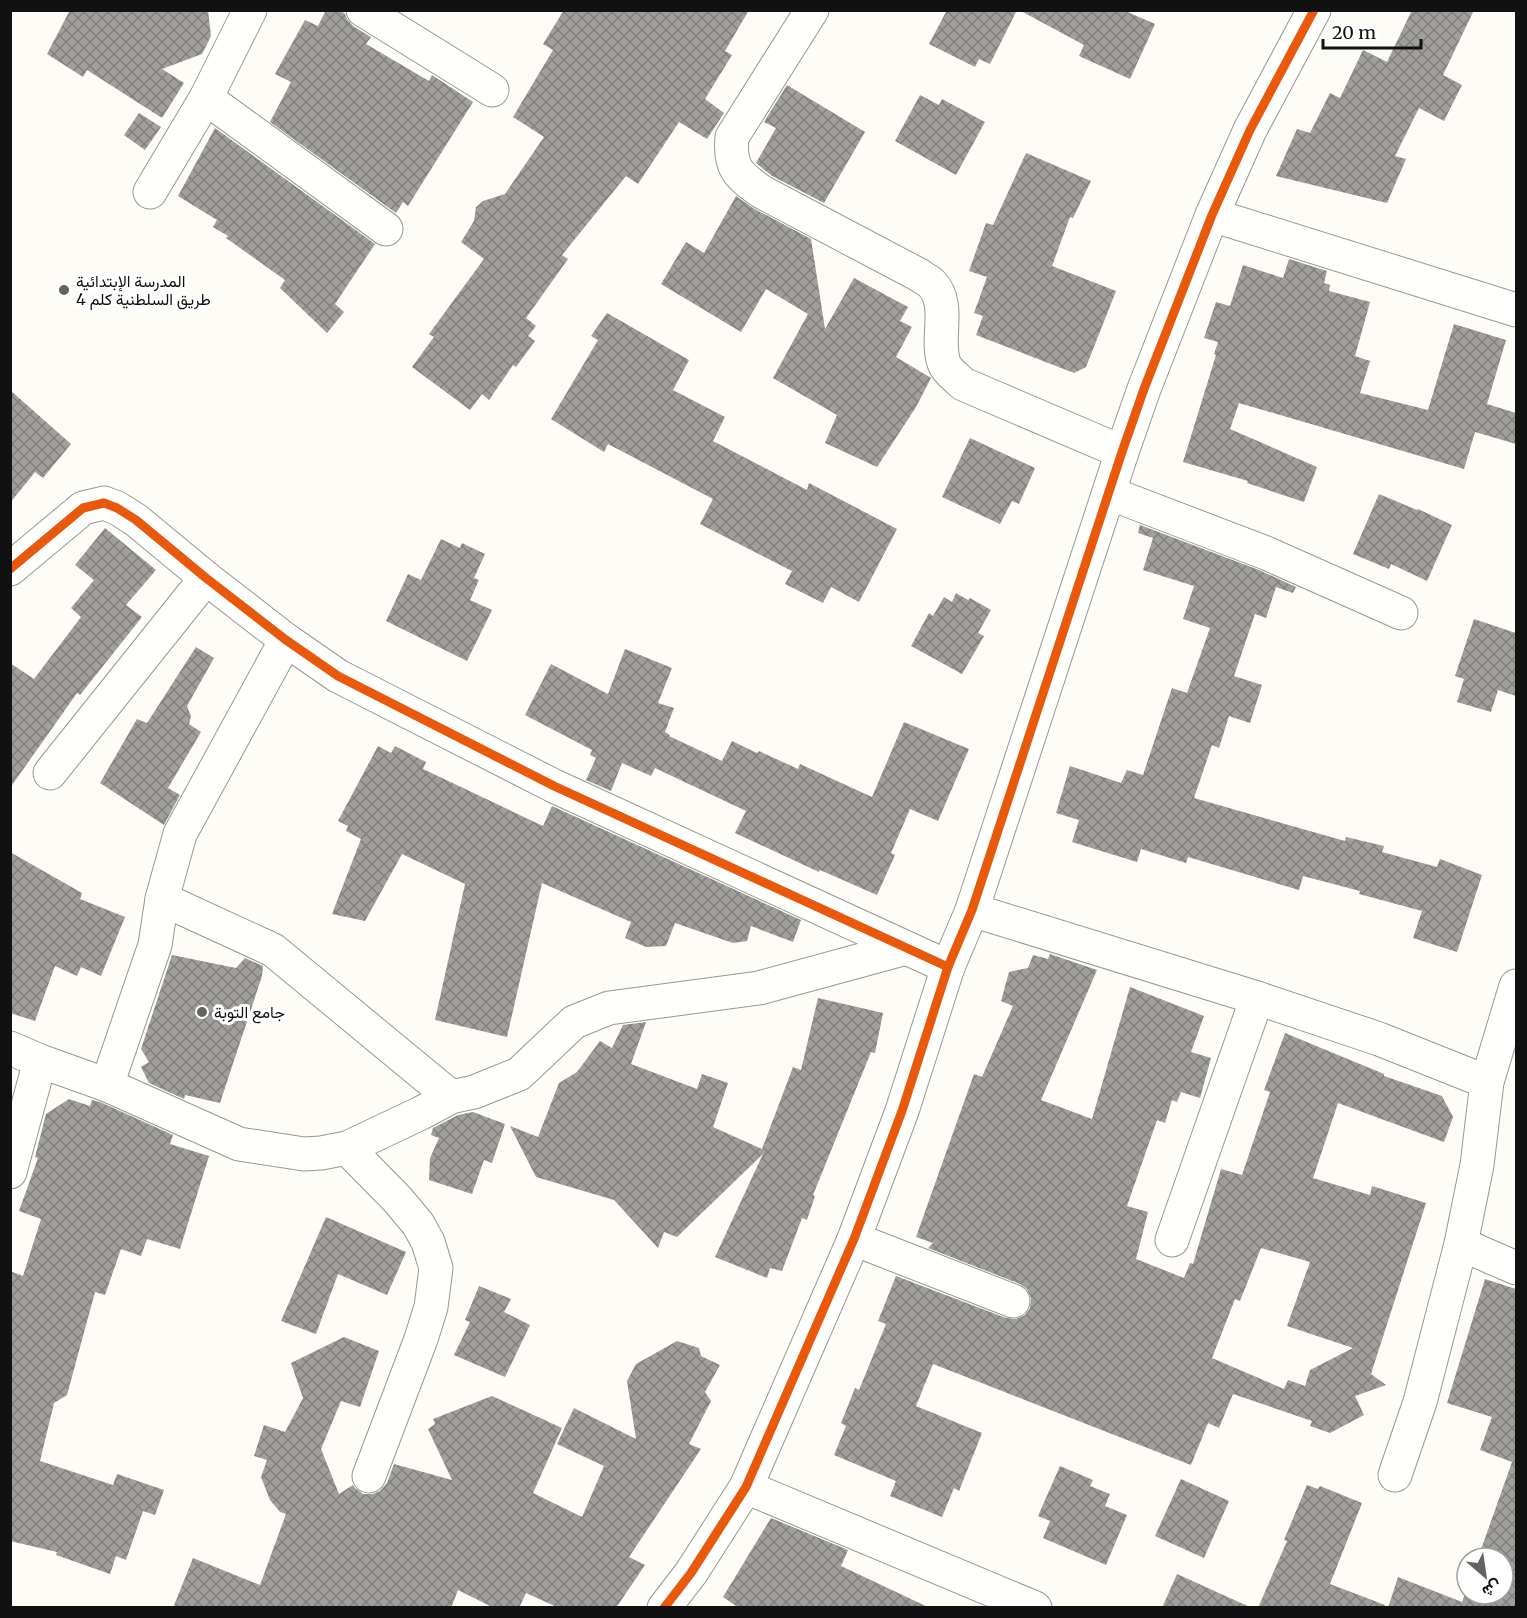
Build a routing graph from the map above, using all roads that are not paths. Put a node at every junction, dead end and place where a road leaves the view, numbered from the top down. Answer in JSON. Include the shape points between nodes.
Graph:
{"nodes":[{"id":1,"x":363,"y":10,"type":"edge"},
{"id":2,"x":812,"y":10,"type":"edge"},
{"id":3,"x":1314,"y":10,"type":"edge"},
{"id":4,"x":243,"y":13,"type":"edge"},
{"id":5,"x":492,"y":90,"type":"dead end"},
{"id":6,"x":206,"y":98,"type":"junction"},
{"id":7,"x":150,"y":192,"type":"dead end"},
{"id":8,"x":1212,"y":215,"type":"junction"},
{"id":9,"x":386,"y":229,"type":"dead end"},
{"id":10,"x":1516,"y":310,"type":"edge"},
{"id":11,"x":1122,"y":452,"type":"junction"},
{"id":12,"x":1108,"y":493,"type":"junction"},
{"id":13,"x":10,"y":569,"type":"edge"},
{"id":14,"x":206,"y":578,"type":"junction"},
{"id":15,"x":1401,"y":613,"type":"dead end"},
{"id":16,"x":286,"y":640,"type":"junction"},
{"id":17,"x":50,"y":773,"type":"dead end"},
{"id":18,"x":162,"y":899,"type":"junction"},
{"id":19,"x":972,"y":910,"type":"junction"},
{"id":20,"x":906,"y":948,"type":"junction"},
{"id":21,"x":948,"y":967,"type":"junction"},
{"id":22,"x":1516,"y":986,"type":"edge"},
{"id":23,"x":1257,"y":998,"type":"junction"},
{"id":24,"x":10,"y":1048,"type":"edge"},
{"id":25,"x":40,"y":1061,"type":"junction"},
{"id":26,"x":1487,"y":1082,"type":"junction"},
{"id":27,"x":107,"y":1085,"type":"junction"},
{"id":28,"x":451,"y":1097,"type":"junction"},
{"id":29,"x":347,"y":1148,"type":"junction"},
{"id":30,"x":10,"y":1172,"type":"edge"},
{"id":31,"x":854,"y":1239,"type":"junction"},
{"id":32,"x":1173,"y":1240,"type":"dead end"},
{"id":33,"x":1461,"y":1244,"type":"junction"},
{"id":34,"x":1516,"y":1268,"type":"edge"},
{"id":35,"x":1013,"y":1301,"type":"dead end"},
{"id":36,"x":1395,"y":1475,"type":"dead end"},
{"id":37,"x":369,"y":1476,"type":"dead end"},
{"id":38,"x":746,"y":1487,"type":"junction"},
{"id":39,"x":664,"y":1608,"type":"edge"},
{"id":40,"x":1035,"y":1608,"type":"edge"}],
"edges":[{"from":1,"to":5,"type":"street"},
{"from":2,"to":11,"type":"street","via":[[732,137],[730,152],[743,179],[932,285],[941,308],[944,365],[963,384]]},
{"from":3,"to":8,"type":"street","via":[[1250,130]]},
{"from":4,"to":6,"type":"street"},
{"from":6,"to":7,"type":"street"},
{"from":6,"to":9,"type":"street"},
{"from":8,"to":10,"type":"street"},
{"from":8,"to":11,"type":"street"},
{"from":11,"to":12,"type":"street"},
{"from":12,"to":15,"type":"street","via":[[1266,553]]},
{"from":12,"to":19,"type":"street"},
{"from":13,"to":14,"type":"street","via":[[83,508],[104,503],[136,520]]},
{"from":14,"to":16,"type":"street"},
{"from":14,"to":17,"type":"street"},
{"from":16,"to":18,"type":"street","via":[[180,834]]},
{"from":16,"to":20,"type":"street","via":[[338,676],[554,786]]},
{"from":18,"to":27,"type":"street","via":[[155,945]]},
{"from":18,"to":28,"type":"street","via":[[273,950]]},
{"from":19,"to":21,"type":"street"},
{"from":19,"to":23,"type":"street"},
{"from":20,"to":21,"type":"street"},
{"from":20,"to":28,"type":"street","via":[[759,988],[609,1008],[574,1022],[519,1074]]},
{"from":21,"to":31,"type":"street","via":[[902,1111]]},
{"from":22,"to":26,"type":"street"},
{"from":23,"to":26,"type":"street","via":[[1379,1038]]},
{"from":23,"to":32,"type":"street"},
{"from":24,"to":25,"type":"street"},
{"from":25,"to":27,"type":"street"},
{"from":25,"to":30,"type":"street"},
{"from":26,"to":33,"type":"street","via":[[1477,1165]]},
{"from":27,"to":29,"type":"street","via":[[239,1144],[304,1154]]},
{"from":28,"to":29,"type":"street"},
{"from":29,"to":37,"type":"street","via":[[418,1224],[436,1268],[421,1339]]},
{"from":31,"to":35,"type":"street"},
{"from":31,"to":38,"type":"street"},
{"from":33,"to":34,"type":"street"},
{"from":33,"to":36,"type":"street","via":[[1419,1402]]},
{"from":38,"to":39,"type":"street"},
{"from":38,"to":40,"type":"street"}]}
